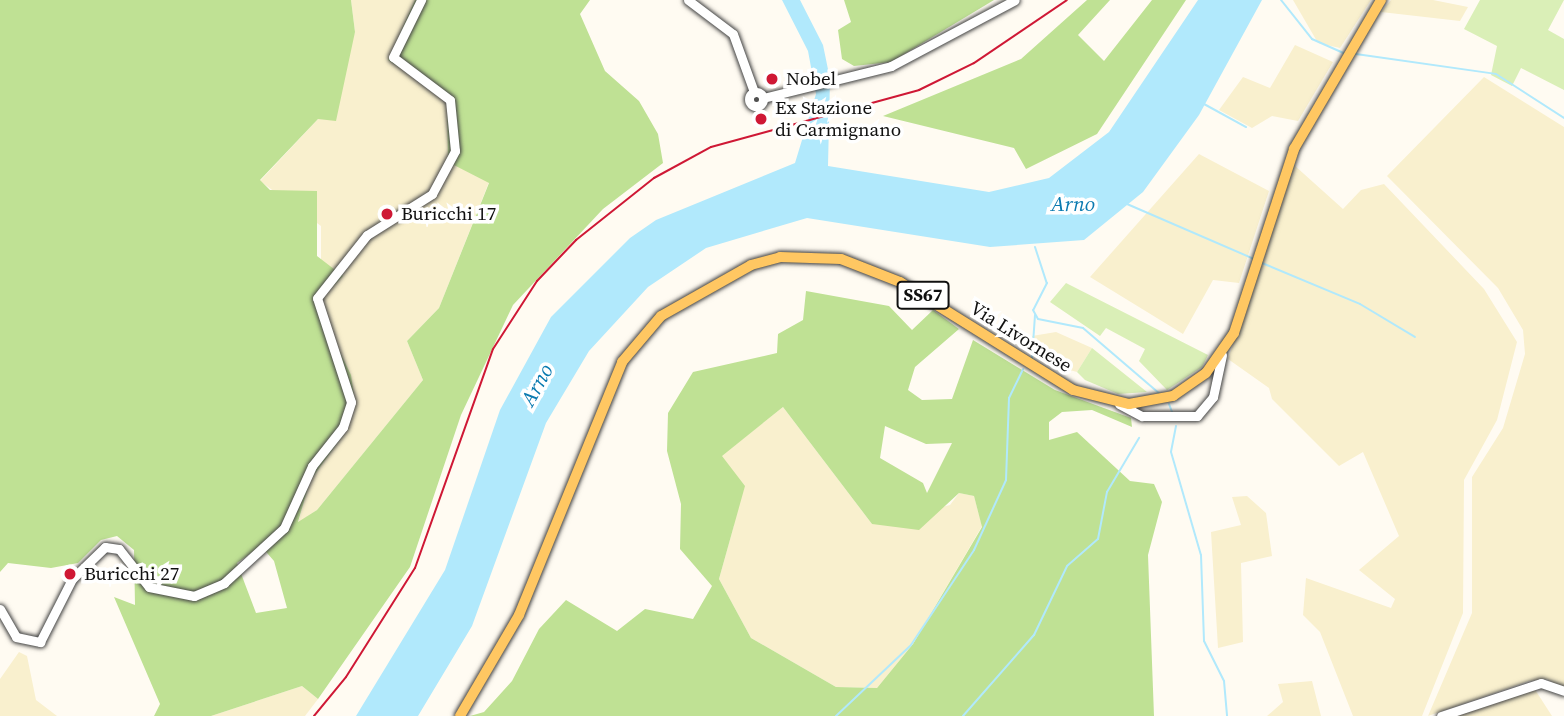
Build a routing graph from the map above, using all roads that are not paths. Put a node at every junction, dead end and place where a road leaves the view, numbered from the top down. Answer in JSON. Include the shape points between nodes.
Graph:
{"nodes":[{"id":1,"x":421,"y":0,"type":"edge"},
{"id":2,"x":688,"y":0,"type":"edge"},
{"id":3,"x":1016,"y":0,"type":"edge"},
{"id":4,"x":1381,"y":0,"type":"edge"},
{"id":5,"x":1222,"y":355,"type":"junction"},
{"id":6,"x":1114,"y":402,"type":"junction"},
{"id":7,"x":0,"y":610,"type":"edge"},
{"id":8,"x":1564,"y":691,"type":"edge"},
{"id":9,"x":460,"y":716,"type":"edge"},
{"id":10,"x":1441,"y":716,"type":"edge"}],
"edges":[{"from":1,"to":7,"type":"street","via":[[393,57],[450,100],[455,151],[432,194],[367,235],[317,298],[351,402],[344,427],[312,466],[284,528],[224,583],[194,596],[149,587],[119,548],[105,547],[72,579],[40,642],[16,637]]},
{"from":2,"to":3,"type":"street","via":[[733,34],[754,92],[763,98],[891,66]]},
{"from":4,"to":5,"type":"main road","via":[[1298,140]]},
{"from":5,"to":6,"type":"main road","name":"Via Livornese","number":"SS67","via":[[1173,396]]},
{"from":5,"to":6,"type":"street","via":[[1213,397],[1197,416],[1142,416]]},
{"from":6,"to":9,"type":"main road","name":"Via Livornese","number":"SS67","via":[[1051,379],[867,265],[780,257],[717,281],[661,316],[622,362],[519,615]]},
{"from":8,"to":10,"type":"street","via":[[1541,683]]}]}
